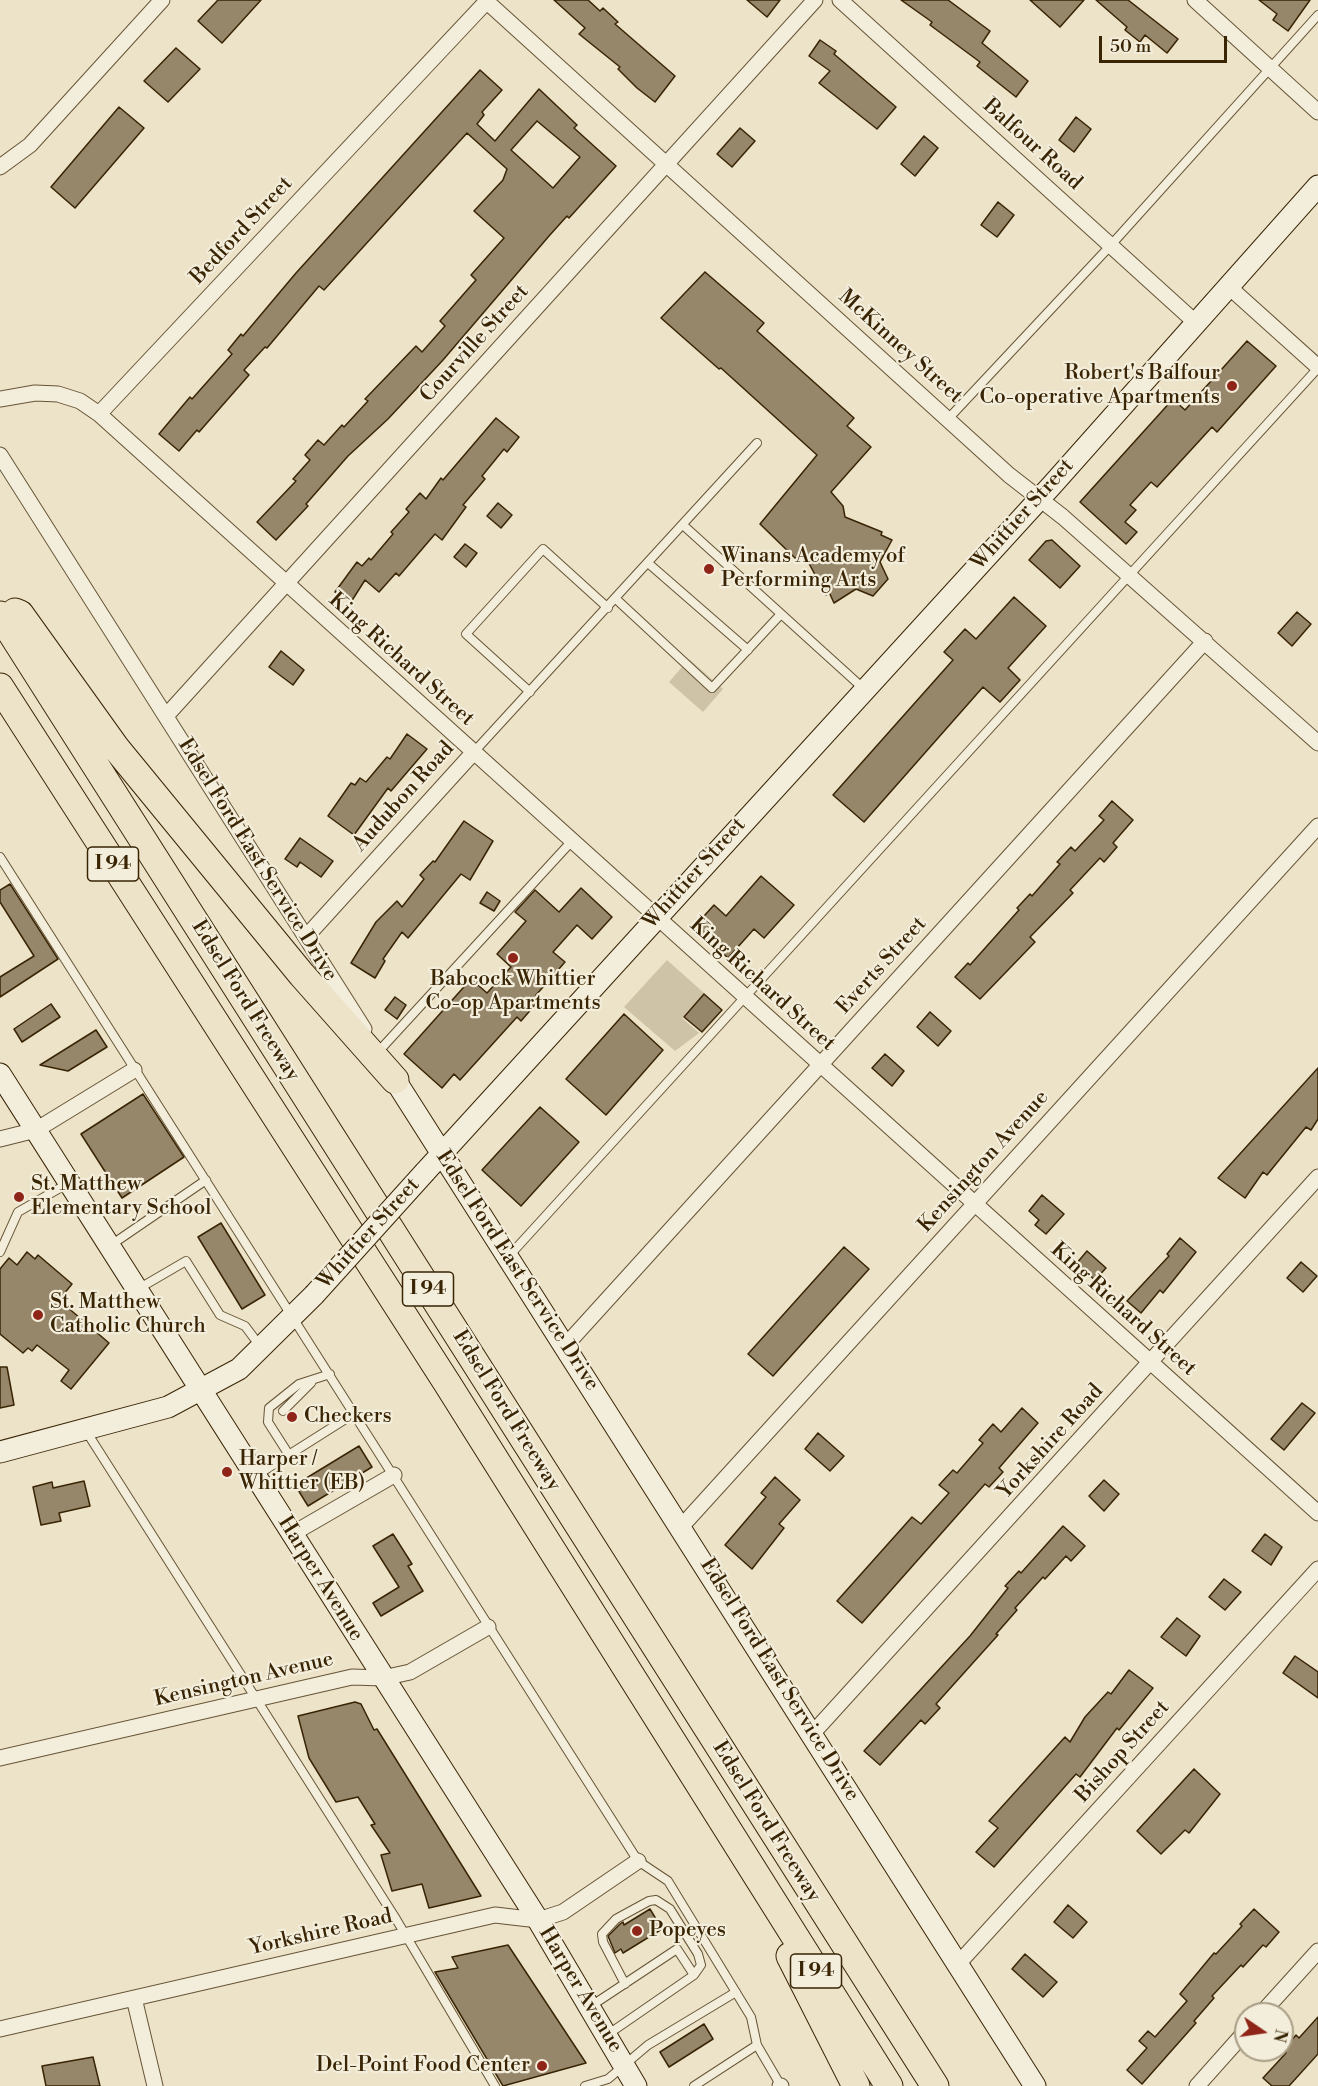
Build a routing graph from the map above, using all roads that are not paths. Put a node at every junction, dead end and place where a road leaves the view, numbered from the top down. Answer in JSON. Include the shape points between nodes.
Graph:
{"nodes":[{"id":1,"x":162,"y":0,"type":"edge"},
{"id":2,"x":815,"y":0,"type":"edge"},
{"id":3,"x":840,"y":0,"type":"edge"},
{"id":4,"x":1195,"y":0,"type":"edge"},
{"id":5,"x":486,"y":1,"type":"edge"},
{"id":6,"x":1318,"y":15,"type":"edge"},
{"id":7,"x":1270,"y":68,"type":"junction"},
{"id":8,"x":1318,"y":112,"type":"edge"},
{"id":9,"x":666,"y":164,"type":"junction"},
{"id":10,"x":0,"y":167,"type":"edge"},
{"id":11,"x":1318,"y":186,"type":"edge"},
{"id":12,"x":1111,"y":245,"type":"junction"},
{"id":13,"x":1228,"y":286,"type":"junction"},
{"id":14,"x":1195,"y":322,"type":"junction"},
{"id":15,"x":1318,"y":367,"type":"edge"},
{"id":16,"x":0,"y":399,"type":"edge"},
{"id":17,"x":99,"y":414,"type":"junction"},
{"id":18,"x":948,"y":419,"type":"junction"},
{"id":19,"x":757,"y":443,"type":"dead end"},
{"id":20,"x":0,"y":455,"type":"edge"},
{"id":21,"x":1040,"y":497,"type":"junction"},
{"id":22,"x":682,"y":525,"type":"junction"},
{"id":23,"x":648,"y":563,"type":"junction"},
{"id":24,"x":1128,"y":574,"type":"junction"},
{"id":25,"x":285,"y":584,"type":"junction"},
{"id":26,"x":616,"y":598,"type":"junction"},
{"id":27,"x":0,"y":605,"type":"edge"},
{"id":28,"x":608,"y":608,"type":"junction"},
{"id":29,"x":781,"y":614,"type":"junction"},
{"id":30,"x":0,"y":615,"type":"edge"},
{"id":31,"x":1205,"y":641,"type":"junction"},
{"id":32,"x":748,"y":650,"type":"junction"},
{"id":33,"x":0,"y":687,"type":"edge"},
{"id":34,"x":864,"y":689,"type":"junction"},
{"id":35,"x":530,"y":692,"type":"junction"},
{"id":36,"x":166,"y":716,"type":"junction"},
{"id":37,"x":1318,"y":743,"type":"edge"},
{"id":38,"x":473,"y":753,"type":"junction"},
{"id":39,"x":1318,"y":826,"type":"edge"},
{"id":40,"x":571,"y":842,"type":"junction"},
{"id":41,"x":0,"y":857,"type":"edge"},
{"id":42,"x":655,"y":917,"type":"junction"},
{"id":43,"x":306,"y":937,"type":"junction"},
{"id":44,"x":743,"y":997,"type":"junction"},
{"id":45,"x":378,"y":1052,"type":"junction"},
{"id":46,"x":820,"y":1065,"type":"junction"},
{"id":47,"x":134,"y":1070,"type":"junction"},
{"id":48,"x":0,"y":1074,"type":"edge"},
{"id":49,"x":396,"y":1080,"type":"junction"},
{"id":50,"x":36,"y":1130,"type":"junction"},
{"id":51,"x":0,"y":1139,"type":"edge"},
{"id":52,"x":441,"y":1153,"type":"junction"},
{"id":53,"x":1318,"y":1177,"type":"edge"},
{"id":54,"x":206,"y":1179,"type":"junction"},
{"id":55,"x":69,"y":1182,"type":"junction"},
{"id":56,"x":975,"y":1204,"type":"junction"},
{"id":57,"x":110,"y":1246,"type":"junction"},
{"id":58,"x":0,"y":1252,"type":"edge"},
{"id":59,"x":508,"y":1256,"type":"junction"},
{"id":60,"x":137,"y":1289,"type":"junction"},
{"id":61,"x":293,"y":1315,"type":"junction"},
{"id":62,"x":566,"y":1345,"type":"junction"},
{"id":63,"x":261,"y":1347,"type":"junction"},
{"id":64,"x":1151,"y":1363,"type":"junction"},
{"id":65,"x":330,"y":1374,"type":"junction"},
{"id":66,"x":311,"y":1383,"type":"junction"},
{"id":67,"x":201,"y":1389,"type":"junction"},
{"id":68,"x":283,"y":1411,"type":"dead end"},
{"id":69,"x":355,"y":1413,"type":"junction"},
{"id":70,"x":273,"y":1417,"type":"dead end"},
{"id":71,"x":271,"y":1428,"type":"junction"},
{"id":72,"x":86,"y":1430,"type":"junction"},
{"id":73,"x":0,"y":1452,"type":"edge"},
{"id":74,"x":289,"y":1455,"type":"junction"},
{"id":75,"x":394,"y":1475,"type":"junction"},
{"id":76,"x":256,"y":1476,"type":"junction"},
{"id":77,"x":1318,"y":1513,"type":"edge"},
{"id":78,"x":681,"y":1527,"type":"junction"},
{"id":79,"x":292,"y":1534,"type":"junction"},
{"id":80,"x":1318,"y":1569,"type":"edge"},
{"id":81,"x":488,"y":1627,"type":"junction"},
{"id":82,"x":383,"y":1678,"type":"junction"},
{"id":83,"x":258,"y":1699,"type":"junction"},
{"id":84,"x":812,"y":1734,"type":"junction"},
{"id":85,"x":0,"y":1758,"type":"edge"},
{"id":86,"x":744,"y":1857,"type":"junction"},
{"id":87,"x":638,"y":1861,"type":"junction"},
{"id":88,"x":538,"y":1920,"type":"junction"},
{"id":89,"x":700,"y":1933,"type":"junction"},
{"id":90,"x":406,"y":1935,"type":"junction"},
{"id":91,"x":689,"y":1940,"type":"junction"},
{"id":92,"x":1318,"y":1951,"type":"edge"},
{"id":93,"x":958,"y":1964,"type":"junction"},
{"id":94,"x":694,"y":1975,"type":"junction"},
{"id":95,"x":625,"y":1984,"type":"junction"},
{"id":96,"x":736,"y":1992,"type":"junction"},
{"id":97,"x":134,"y":1998,"type":"junction"},
{"id":98,"x":1272,"y":2002,"type":"edge"},
{"id":99,"x":590,"y":2007,"type":"junction"},
{"id":100,"x":0,"y":2029,"type":"edge"},
{"id":101,"x":606,"y":2035,"type":"junction"},
{"id":102,"x":1234,"y":2044,"type":"edge"},
{"id":103,"x":757,"y":2045,"type":"junction"},
{"id":104,"x":624,"y":2063,"type":"junction"},
{"id":105,"x":155,"y":2086,"type":"edge"},
{"id":106,"x":495,"y":2086,"type":"edge"},
{"id":107,"x":585,"y":2086,"type":"edge"},
{"id":108,"x":636,"y":2086,"type":"edge"},
{"id":109,"x":694,"y":2086,"type":"edge"},
{"id":110,"x":780,"y":2086,"type":"edge"},
{"id":111,"x":856,"y":2086,"type":"edge"},
{"id":112,"x":889,"y":2086,"type":"edge"},
{"id":113,"x":935,"y":2086,"type":"edge"},
{"id":114,"x":1035,"y":2086,"type":"edge"},
{"id":115,"x":1197,"y":2086,"type":"edge"}],
"edges":[{"from":1,"to":10,"type":"street","via":[[30,145]]},
{"from":2,"to":9,"type":"street","name":"Courville Street"},
{"from":3,"to":12,"type":"street","name":"Balfour Road"},
{"from":4,"to":7,"type":"street"},
{"from":5,"to":9,"type":"street","name":"McKinney Street"},
{"from":5,"to":17,"type":"street","name":"Bedford Street"},
{"from":6,"to":7,"type":"lane"},
{"from":7,"to":8,"type":"street"},
{"from":7,"to":12,"type":"lane"},
{"from":9,"to":18,"type":"street","name":"McKinney Street"},
{"from":9,"to":25,"type":"street","name":"Courville Street"},
{"from":11,"to":13,"type":"street","name":"Whittier Street"},
{"from":12,"to":14,"type":"street","name":"Balfour Road"},
{"from":12,"to":18,"type":"lane"},
{"from":13,"to":14,"type":"street","name":"Whittier Street"},
{"from":13,"to":15,"type":"street"},
{"from":14,"to":21,"type":"street","name":"Whittier Street"},
{"from":15,"to":24,"type":"lane"},
{"from":16,"to":17,"type":"street","via":[[58,394],[80,401]]},
{"from":17,"to":25,"type":"street","name":"King Richard Street"},
{"from":18,"to":21,"type":"street","name":"McKinney Street","via":[[1009,475]]},
{"from":19,"to":22,"type":"lane","name":"Audubon Road"},
{"from":20,"to":36,"type":"street","name":"Edsel Ford East Service Drive"},
{"from":21,"to":24,"type":"street","name":"McKinney Street"},
{"from":21,"to":34,"type":"street","name":"Whittier Street"},
{"from":22,"to":23,"type":"lane","name":"Audubon Road"},
{"from":22,"to":29,"type":"lane"},
{"from":23,"to":26,"type":"lane","name":"Audubon Road"},
{"from":23,"to":32,"type":"lane"},
{"from":24,"to":31,"type":"street","name":"McKinney Street"},
{"from":24,"to":44,"type":"lane"},
{"from":25,"to":36,"type":"street","name":"Courville Street"},
{"from":25,"to":38,"type":"street","name":"King Richard Street"},
{"from":26,"to":28,"type":"lane","name":"Audubon Road"},
{"from":26,"to":32,"type":"lane","via":[[712,688]]},
{"from":27,"to":49,"type":"highway","via":[[20,614],[116,748],[302,975]]},
{"from":28,"to":35,"type":"lane","name":"Audubon Road"},
{"from":28,"to":35,"type":"lane","via":[[543,549],[466,634]]},
{"from":29,"to":32,"type":"lane"},
{"from":29,"to":34,"type":"lane"},
{"from":30,"to":113,"type":"highway","name":"Edsel Ford Freeway","number":"I 94"},
{"from":31,"to":37,"type":"street","name":"McKinney Street"},
{"from":31,"to":46,"type":"street","name":"Everts Street"},
{"from":33,"to":86,"type":"highway","name":"Edsel Ford Freeway","number":"I 94","via":[[447,1383]]},
{"from":34,"to":42,"type":"street","name":"Whittier Street"},
{"from":35,"to":38,"type":"lane","name":"Audubon Road"},
{"from":36,"to":43,"type":"street","name":"Edsel Ford East Service Drive"},
{"from":38,"to":40,"type":"street","name":"King Richard Street"},
{"from":38,"to":43,"type":"street","name":"Audubon Road"},
{"from":39,"to":56,"type":"street","name":"Kensington Avenue"},
{"from":40,"to":42,"type":"street","name":"King Richard Street"},
{"from":40,"to":45,"type":"lane"},
{"from":41,"to":47,"type":"lane"},
{"from":42,"to":44,"type":"street","name":"King Richard Street"},
{"from":42,"to":52,"type":"street","name":"Whittier Street"},
{"from":43,"to":45,"type":"street","name":"Edsel Ford East Service Drive"},
{"from":44,"to":46,"type":"street","name":"King Richard Street"},
{"from":44,"to":59,"type":"lane"},
{"from":45,"to":49,"type":"street","name":"Edsel Ford East Service Drive"},
{"from":46,"to":56,"type":"street","name":"King Richard Street"},
{"from":46,"to":62,"type":"street","name":"Everts Street"},
{"from":47,"to":50,"type":"street"},
{"from":47,"to":54,"type":"lane"},
{"from":48,"to":50,"type":"street","name":"Harper Avenue"},
{"from":49,"to":52,"type":"street","name":"Edsel Ford East Service Drive"},
{"from":50,"to":51,"type":"street"},
{"from":50,"to":55,"type":"street","name":"Harper Avenue"},
{"from":52,"to":59,"type":"street","name":"Edsel Ford East Service Drive"},
{"from":52,"to":61,"type":"street","name":"Whittier Street","bridge":true},
{"from":53,"to":64,"type":"street","name":"Yorkshire Road"},
{"from":54,"to":57,"type":"lane"},
{"from":54,"to":61,"type":"lane"},
{"from":55,"to":57,"type":"street","name":"Harper Avenue"},
{"from":55,"to":58,"type":"lane","via":[[18,1212]]},
{"from":56,"to":64,"type":"street","name":"King Richard Street"},
{"from":56,"to":78,"type":"street","name":"Kensington Avenue"},
{"from":57,"to":60,"type":"street","name":"Harper Avenue"},
{"from":59,"to":62,"type":"street","name":"Edsel Ford East Service Drive"},
{"from":60,"to":63,"type":"lane","via":[[186,1261],[220,1315],[245,1326]]},
{"from":60,"to":67,"type":"street","name":"Harper Avenue"},
{"from":61,"to":63,"type":"street","name":"Whittier Street"},
{"from":61,"to":65,"type":"lane"},
{"from":62,"to":78,"type":"street","name":"Edsel Ford East Service Drive"},
{"from":63,"to":67,"type":"street","name":"Whittier Street","via":[[239,1369]]},
{"from":64,"to":77,"type":"street","name":"King Richard Street"},
{"from":64,"to":84,"type":"street","name":"Yorkshire Road"},
{"from":65,"to":66,"type":"lane"},
{"from":65,"to":69,"type":"lane"},
{"from":66,"to":68,"type":"lane"},
{"from":66,"to":71,"type":"lane","via":[[299,1384],[269,1408]]},
{"from":67,"to":72,"type":"street","name":"Whittier Street","via":[[168,1407]]},
{"from":67,"to":76,"type":"street","name":"Harper Avenue"},
{"from":69,"to":74,"type":"lane"},
{"from":69,"to":75,"type":"lane"},
{"from":70,"to":71,"type":"lane"},
{"from":71,"to":74,"type":"lane"},
{"from":72,"to":73,"type":"street","name":"Whittier Street"},
{"from":72,"to":83,"type":"lane"},
{"from":74,"to":76,"type":"lane"},
{"from":75,"to":79,"type":"street"},
{"from":75,"to":81,"type":"lane"},
{"from":76,"to":79,"type":"street","name":"Harper Avenue"},
{"from":78,"to":84,"type":"street","name":"Edsel Ford East Service Drive"},
{"from":79,"to":82,"type":"street","name":"Harper Avenue"},
{"from":80,"to":93,"type":"street","name":"Bishop Street"},
{"from":81,"to":82,"type":"street","name":"Kensington Avenue","via":[[410,1672]]},
{"from":81,"to":87,"type":"lane"},
{"from":82,"to":83,"type":"street","name":"Kensington Avenue","via":[[351,1677]]},
{"from":82,"to":88,"type":"street","name":"Harper Avenue"},
{"from":83,"to":85,"type":"street","name":"Kensington Avenue"},
{"from":83,"to":90,"type":"lane"},
{"from":84,"to":93,"type":"street","name":"Edsel Ford East Service Drive"},
{"from":86,"to":111,"type":"highway","via":[[805,1989]]},
{"from":86,"to":112,"type":"highway","name":"Edsel Ford Freeway","number":"I 94"},
{"from":87,"to":88,"type":"street","name":"Yorkshire Road","via":[[563,1912]]},
{"from":87,"to":89,"type":"lane","via":[[668,1881]]},
{"from":88,"to":90,"type":"street","name":"Yorkshire Road","via":[[495,1915]]},
{"from":88,"to":99,"type":"street","name":"Harper Avenue"},
{"from":89,"to":91,"type":"lane"},
{"from":89,"to":96,"type":"lane"},
{"from":90,"to":97,"type":"street","name":"Yorkshire Road"},
{"from":90,"to":106,"type":"lane"},
{"from":91,"to":94,"type":"lane","via":[[701,1962]]},
{"from":91,"to":95,"type":"lane","via":[[670,1909],[656,1899],[616,1919],[602,1934],[603,1942]]},
{"from":92,"to":98,"type":"street"},
{"from":93,"to":114,"type":"street","name":"Edsel Ford East Service Drive"},
{"from":94,"to":95,"type":"lane","via":[[677,1949]]},
{"from":94,"to":101,"type":"lane"},
{"from":95,"to":99,"type":"lane"},
{"from":96,"to":103,"type":"lane","via":[[751,2017]]},
{"from":96,"to":104,"type":"lane"},
{"from":97,"to":100,"type":"street","name":"Yorkshire Road"},
{"from":97,"to":105,"type":"street"},
{"from":99,"to":101,"type":"street","name":"Harper Avenue"},
{"from":101,"to":104,"type":"street","name":"Harper Avenue"},
{"from":102,"to":115,"type":"street"},
{"from":103,"to":109,"type":"lane"},
{"from":103,"to":110,"type":"lane"},
{"from":104,"to":107,"type":"lane","via":[[608,2079]]},
{"from":104,"to":108,"type":"street","name":"Harper Avenue"}]}
